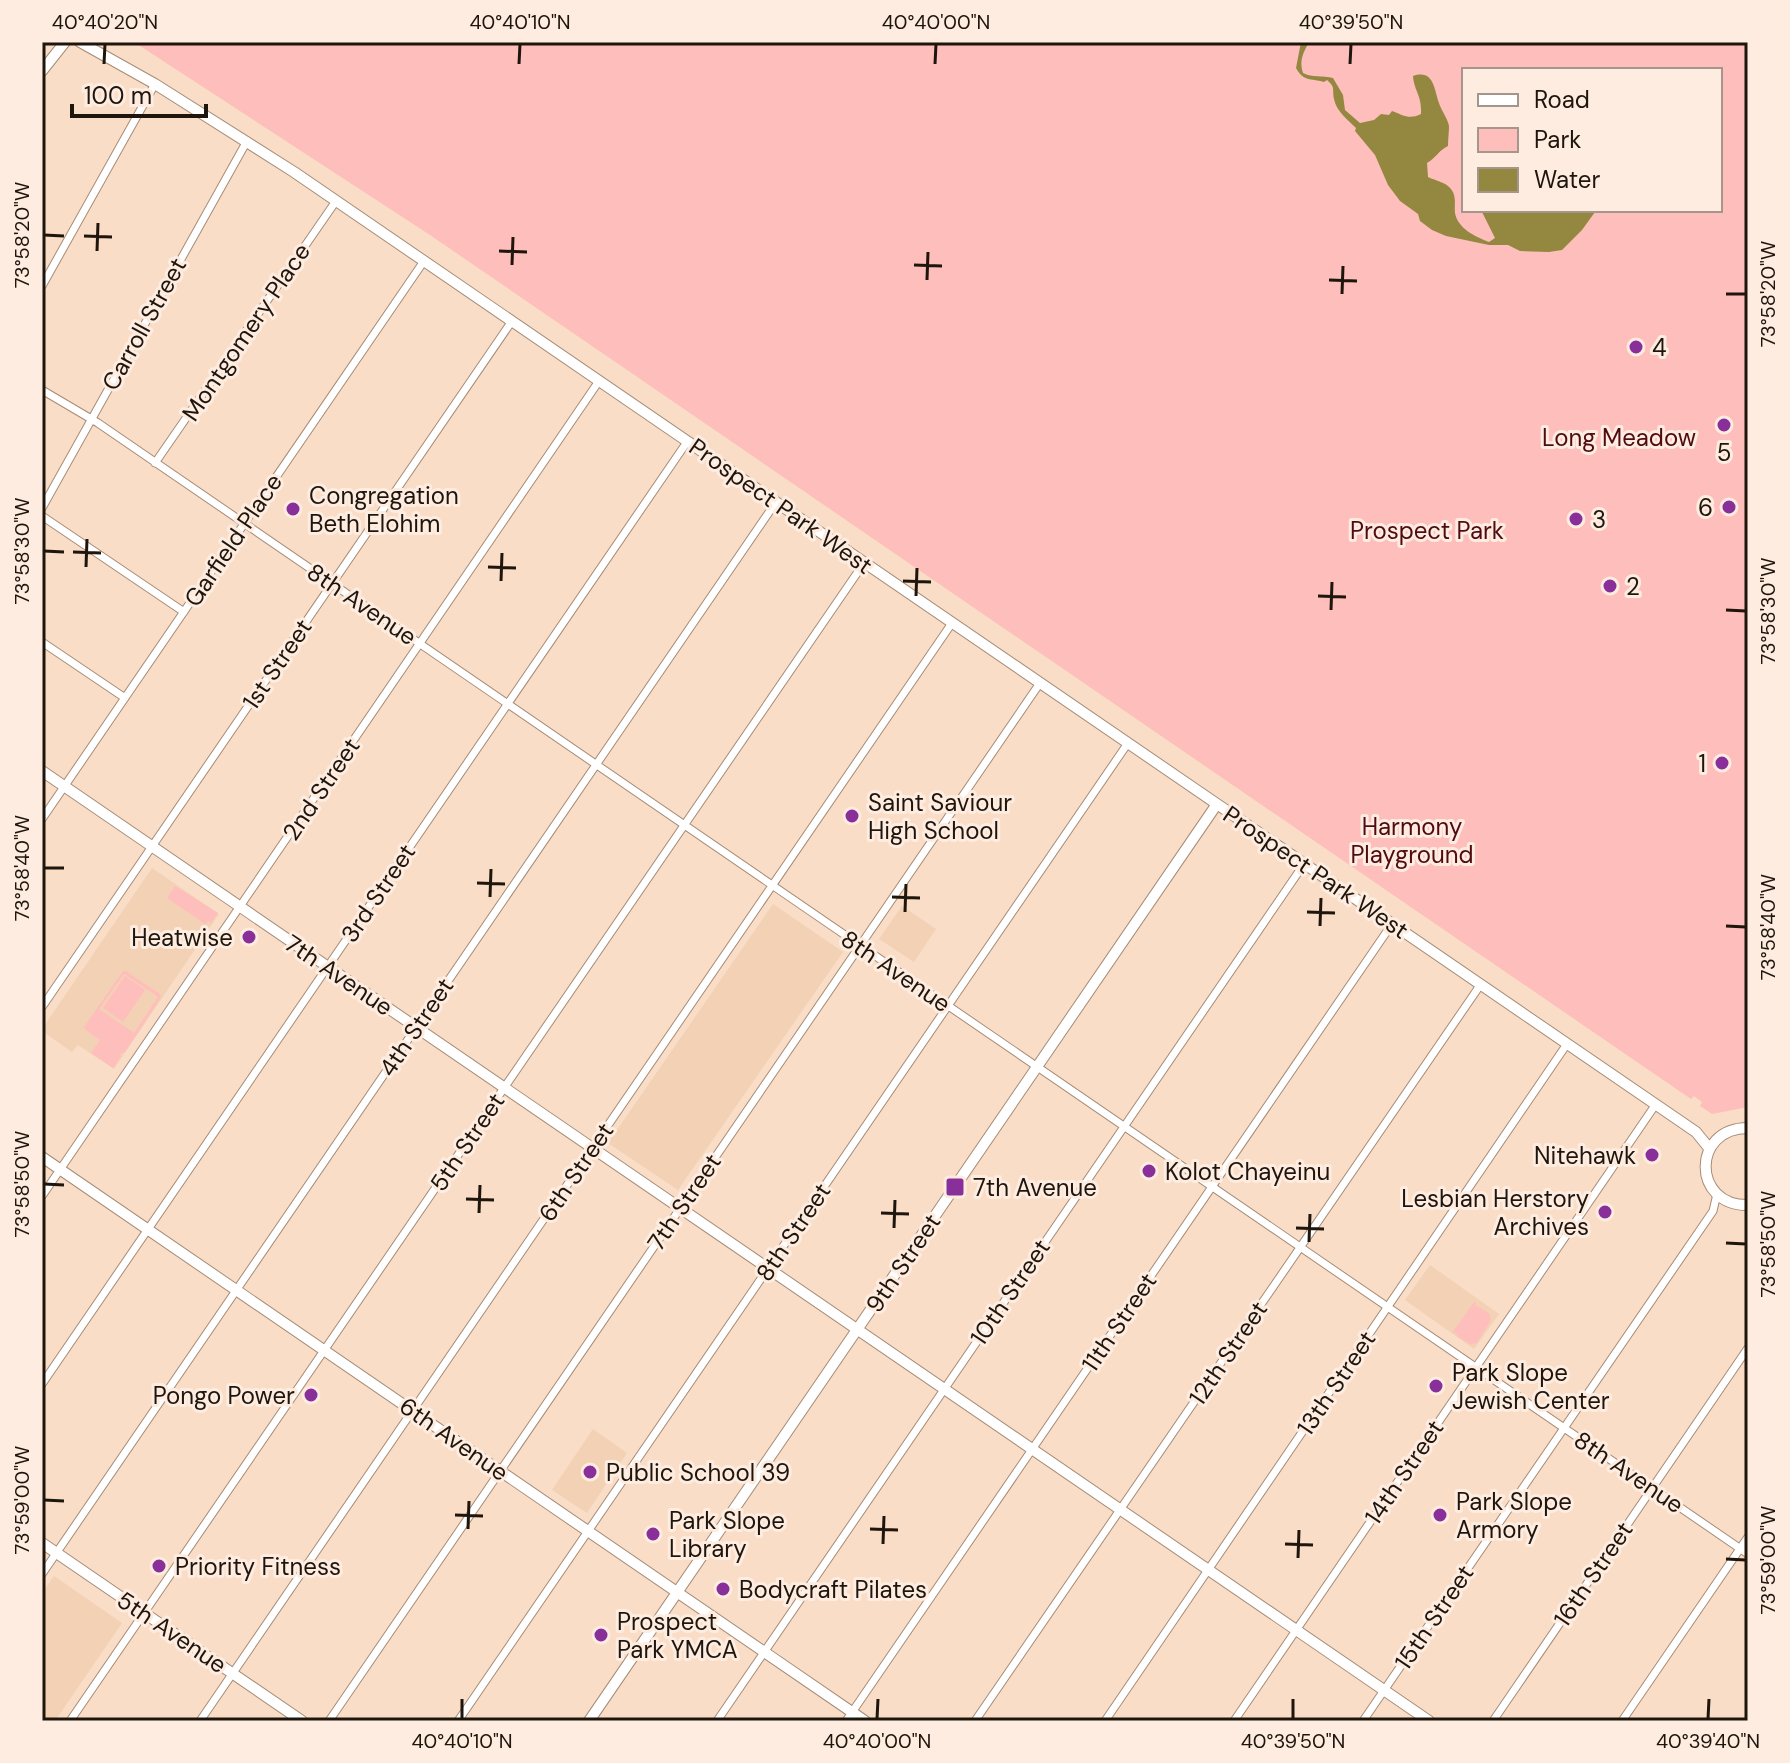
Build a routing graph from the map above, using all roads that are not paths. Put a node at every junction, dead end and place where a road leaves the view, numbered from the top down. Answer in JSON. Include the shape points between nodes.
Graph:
{"nodes":[{"id":1,"x":65,"y":42,"type":"edge"},
{"id":2,"x":80,"y":42,"type":"edge"},
{"id":3,"x":42,"y":71,"type":"edge"},
{"id":4,"x":155,"y":84,"type":"junction"},
{"id":5,"x":247,"y":141,"type":"junction"},
{"id":6,"x":336,"y":201,"type":"junction"},
{"id":7,"x":424,"y":261,"type":"junction"},
{"id":8,"x":42,"y":286,"type":"edge"},
{"id":9,"x":512,"y":321,"type":"junction"},
{"id":10,"x":599,"y":381,"type":"junction"},
{"id":11,"x":42,"y":390,"type":"edge"},
{"id":12,"x":92,"y":419,"type":"junction"},
{"id":13,"x":687,"y":442,"type":"junction"},
{"id":14,"x":155,"y":463,"type":"junction"},
{"id":15,"x":776,"y":502,"type":"junction"},
{"id":16,"x":42,"y":508,"type":"edge"},
{"id":17,"x":42,"y":516,"type":"edge"},
{"id":18,"x":244,"y":524,"type":"junction"},
{"id":19,"x":864,"y":563,"type":"junction"},
{"id":20,"x":332,"y":584,"type":"junction"},
{"id":21,"x":184,"y":612,"type":"junction"},
{"id":22,"x":952,"y":623,"type":"junction"},
{"id":23,"x":42,"y":642,"type":"edge"},
{"id":24,"x":420,"y":644,"type":"junction"},
{"id":25,"x":1040,"y":683,"type":"junction"},
{"id":26,"x":125,"y":698,"type":"junction"},
{"id":27,"x":508,"y":704,"type":"junction"},
{"id":28,"x":1128,"y":743,"type":"junction"},
{"id":29,"x":596,"y":765,"type":"junction"},
{"id":30,"x":42,"y":771,"type":"edge"},
{"id":31,"x":64,"y":786,"type":"junction"},
{"id":32,"x":1217,"y":804,"type":"junction"},
{"id":33,"x":42,"y":819,"type":"edge"},
{"id":34,"x":684,"y":825,"type":"junction"},
{"id":35,"x":152,"y":846,"type":"junction"},
{"id":36,"x":1304,"y":864,"type":"junction"},
{"id":37,"x":772,"y":886,"type":"junction"},
{"id":38,"x":241,"y":907,"type":"junction"},
{"id":39,"x":1392,"y":924,"type":"junction"},
{"id":40,"x":860,"y":946,"type":"junction"},
{"id":41,"x":328,"y":967,"type":"junction"},
{"id":42,"x":1481,"y":984,"type":"junction"},
{"id":43,"x":948,"y":1006,"type":"junction"},
{"id":44,"x":42,"y":1007,"type":"edge"},
{"id":45,"x":416,"y":1027,"type":"junction"},
{"id":46,"x":1567,"y":1044,"type":"junction"},
{"id":47,"x":1037,"y":1067,"type":"junction"},
{"id":48,"x":504,"y":1088,"type":"junction"},
{"id":49,"x":1656,"y":1104,"type":"junction"},
{"id":50,"x":1124,"y":1127,"type":"junction"},
{"id":51,"x":1748,"y":1128,"type":"edge"},
{"id":52,"x":592,"y":1148,"type":"junction"},
{"id":53,"x":1709,"y":1148,"type":"junction"},
{"id":54,"x":42,"y":1157,"type":"edge"},
{"id":55,"x":60,"y":1169,"type":"junction"},
{"id":56,"x":1212,"y":1187,"type":"junction"},
{"id":57,"x":1717,"y":1194,"type":"junction"},
{"id":58,"x":42,"y":1196,"type":"edge"},
{"id":59,"x":1748,"y":1205,"type":"edge"},
{"id":60,"x":680,"y":1208,"type":"junction"},
{"id":61,"x":148,"y":1230,"type":"junction"},
{"id":62,"x":1300,"y":1247,"type":"junction"},
{"id":63,"x":769,"y":1268,"type":"junction"},
{"id":64,"x":236,"y":1290,"type":"junction"},
{"id":65,"x":1388,"y":1307,"type":"junction"},
{"id":66,"x":858,"y":1329,"type":"junction"},
{"id":67,"x":1748,"y":1348,"type":"edge"},
{"id":68,"x":324,"y":1350,"type":"junction"},
{"id":69,"x":1476,"y":1368,"type":"junction"},
{"id":70,"x":42,"y":1384,"type":"edge"},
{"id":71,"x":944,"y":1389,"type":"junction"},
{"id":72,"x":412,"y":1410,"type":"junction"},
{"id":73,"x":1564,"y":1428,"type":"junction"},
{"id":74,"x":1032,"y":1449,"type":"junction"},
{"id":75,"x":500,"y":1471,"type":"junction"},
{"id":76,"x":1652,"y":1488,"type":"junction"},
{"id":77,"x":1120,"y":1510,"type":"junction"},
{"id":78,"x":587,"y":1531,"type":"junction"},
{"id":79,"x":1748,"y":1537,"type":"edge"},
{"id":80,"x":42,"y":1543,"type":"edge"},
{"id":81,"x":1740,"y":1549,"type":"junction"},
{"id":82,"x":57,"y":1553,"type":"junction"},
{"id":83,"x":1748,"y":1554,"type":"edge"},
{"id":84,"x":1208,"y":1570,"type":"junction"},
{"id":85,"x":42,"y":1574,"type":"edge"},
{"id":86,"x":678,"y":1592,"type":"junction"},
{"id":87,"x":144,"y":1613,"type":"junction"},
{"id":88,"x":1296,"y":1630,"type":"junction"},
{"id":89,"x":764,"y":1651,"type":"junction"},
{"id":90,"x":232,"y":1673,"type":"junction"},
{"id":91,"x":1384,"y":1691,"type":"junction"},
{"id":92,"x":849,"y":1716,"type":"edge"},
{"id":93,"x":70,"y":1721,"type":"edge"},
{"id":94,"x":200,"y":1721,"type":"edge"},
{"id":95,"x":302,"y":1721,"type":"edge"},
{"id":96,"x":329,"y":1721,"type":"edge"},
{"id":97,"x":458,"y":1721,"type":"edge"},
{"id":98,"x":589,"y":1721,"type":"edge"},
{"id":99,"x":717,"y":1721,"type":"edge"},
{"id":100,"x":865,"y":1721,"type":"edge"},
{"id":101,"x":975,"y":1721,"type":"edge"},
{"id":102,"x":1105,"y":1721,"type":"edge"},
{"id":103,"x":1234,"y":1721,"type":"edge"},
{"id":104,"x":1363,"y":1721,"type":"edge"},
{"id":105,"x":1429,"y":1721,"type":"edge"},
{"id":106,"x":1493,"y":1721,"type":"edge"},
{"id":107,"x":1622,"y":1721,"type":"edge"}],
"edges":[{"from":1,"to":3,"type":"street"},
{"from":2,"to":4,"type":"street","name":"Prospect Park West"},
{"from":4,"to":5,"type":"street","name":"Prospect Park West"},
{"from":4,"to":8,"type":"street"},
{"from":5,"to":6,"type":"street","name":"Prospect Park West"},
{"from":5,"to":12,"type":"street","name":"Carroll Street"},
{"from":6,"to":7,"type":"street","name":"Prospect Park West"},
{"from":6,"to":14,"type":"street","name":"Montgomery Place"},
{"from":7,"to":9,"type":"street","name":"Prospect Park West"},
{"from":7,"to":18,"type":"street","name":"Garfield Place"},
{"from":9,"to":10,"type":"street","name":"Prospect Park West"},
{"from":9,"to":20,"type":"street","name":"1st Street"},
{"from":10,"to":13,"type":"street","name":"Prospect Park West"},
{"from":10,"to":24,"type":"street","name":"2nd Street"},
{"from":11,"to":12,"type":"street","name":"8th Avenue"},
{"from":12,"to":14,"type":"street","name":"8th Avenue"},
{"from":12,"to":16,"type":"street","name":"Carroll Street"},
{"from":13,"to":15,"type":"street","name":"Prospect Park West"},
{"from":13,"to":27,"type":"street","name":"3rd Street"},
{"from":14,"to":18,"type":"street","name":"8th Avenue"},
{"from":15,"to":19,"type":"street","name":"Prospect Park West"},
{"from":15,"to":29,"type":"street","name":"4th Street"},
{"from":17,"to":21,"type":"street"},
{"from":18,"to":20,"type":"street","name":"8th Avenue"},
{"from":18,"to":21,"type":"street","name":"Garfield Place"},
{"from":19,"to":22,"type":"street","name":"Prospect Park West"},
{"from":19,"to":34,"type":"street","name":"5th Street"},
{"from":20,"to":24,"type":"street","name":"8th Avenue"},
{"from":20,"to":35,"type":"street","name":"1st Street"},
{"from":21,"to":26,"type":"street","name":"Garfield Place"},
{"from":22,"to":25,"type":"street","name":"Prospect Park West"},
{"from":22,"to":37,"type":"street","name":"6th Street"},
{"from":23,"to":26,"type":"street"},
{"from":24,"to":27,"type":"street","name":"8th Avenue"},
{"from":24,"to":38,"type":"street","name":"2nd Street"},
{"from":25,"to":28,"type":"street","name":"Prospect Park West"},
{"from":25,"to":40,"type":"street","name":"7th Street"},
{"from":26,"to":31,"type":"street","name":"Garfield Place"},
{"from":27,"to":29,"type":"street","name":"8th Avenue"},
{"from":27,"to":41,"type":"street","name":"3rd Street"},
{"from":28,"to":32,"type":"street","name":"Prospect Park West"},
{"from":28,"to":43,"type":"street","name":"8th Street"},
{"from":29,"to":34,"type":"street","name":"8th Avenue"},
{"from":29,"to":45,"type":"street","name":"4th Street"},
{"from":30,"to":31,"type":"street","name":"7th Avenue"},
{"from":31,"to":33,"type":"street","name":"Garfield Place"},
{"from":31,"to":35,"type":"street","name":"7th Avenue"},
{"from":32,"to":36,"type":"street","name":"Prospect Park West"},
{"from":32,"to":47,"type":"street","name":"9th Street"},
{"from":34,"to":37,"type":"street","name":"8th Avenue"},
{"from":34,"to":48,"type":"street","name":"5th Street"},
{"from":35,"to":38,"type":"street","name":"7th Avenue"},
{"from":35,"to":44,"type":"street","name":"1st Street"},
{"from":36,"to":39,"type":"street","name":"Prospect Park West"},
{"from":36,"to":50,"type":"street","name":"10th Street"},
{"from":37,"to":40,"type":"street","name":"8th Avenue"},
{"from":37,"to":52,"type":"street","name":"6th Street"},
{"from":38,"to":41,"type":"street","name":"7th Avenue"},
{"from":38,"to":55,"type":"street","name":"2nd Street"},
{"from":39,"to":42,"type":"street","name":"Prospect Park West"},
{"from":39,"to":56,"type":"street","name":"11th Street"},
{"from":40,"to":43,"type":"street","name":"8th Avenue"},
{"from":40,"to":60,"type":"street","name":"7th Street"},
{"from":41,"to":45,"type":"street","name":"7th Avenue"},
{"from":41,"to":61,"type":"street","name":"3rd Street"},
{"from":42,"to":46,"type":"street","name":"Prospect Park West"},
{"from":42,"to":62,"type":"street","name":"12th Street"},
{"from":43,"to":47,"type":"street","name":"8th Avenue"},
{"from":43,"to":63,"type":"street","name":"8th Street"},
{"from":45,"to":48,"type":"street","name":"7th Avenue"},
{"from":45,"to":64,"type":"street","name":"4th Street"},
{"from":46,"to":49,"type":"street","name":"Prospect Park West"},
{"from":46,"to":65,"type":"street","name":"13th Street"},
{"from":47,"to":50,"type":"street","name":"8th Avenue"},
{"from":47,"to":66,"type":"street","name":"9th Street"},
{"from":48,"to":52,"type":"street","name":"7th Avenue"},
{"from":48,"to":68,"type":"street","name":"5th Street"},
{"from":49,"to":53,"type":"street","name":"Prospect Park West","via":[[1696,1132]]},
{"from":49,"to":69,"type":"street","name":"14th Street"},
{"from":50,"to":56,"type":"street","name":"8th Avenue"},
{"from":50,"to":71,"type":"street","name":"10th Street"},
{"from":51,"to":53,"type":"street","via":[[1725,1132]]},
{"from":52,"to":60,"type":"street","name":"7th Avenue"},
{"from":52,"to":72,"type":"street","name":"6th Street"},
{"from":53,"to":57,"type":"street","via":[[1706,1175]]},
{"from":54,"to":55,"type":"street","name":"6th Avenue"},
{"from":55,"to":58,"type":"street","name":"2nd Street"},
{"from":55,"to":61,"type":"street","name":"6th Avenue"},
{"from":56,"to":62,"type":"street","name":"8th Avenue"},
{"from":56,"to":74,"type":"street","name":"11th Street"},
{"from":57,"to":59,"type":"street"},
{"from":57,"to":73,"type":"street","name":"15th Street","via":[[1713,1211]]},
{"from":60,"to":63,"type":"street","name":"7th Avenue"},
{"from":60,"to":75,"type":"street","name":"7th Street"},
{"from":61,"to":64,"type":"street","name":"6th Avenue"},
{"from":61,"to":70,"type":"street","name":"3rd Street"},
{"from":62,"to":65,"type":"street","name":"8th Avenue"},
{"from":62,"to":77,"type":"street","name":"12th Street"},
{"from":63,"to":66,"type":"street","name":"7th Avenue"},
{"from":63,"to":78,"type":"street","name":"8th Street"},
{"from":64,"to":68,"type":"street","name":"6th Avenue"},
{"from":64,"to":82,"type":"street","name":"4th Street"},
{"from":65,"to":69,"type":"street","name":"8th Avenue"},
{"from":65,"to":84,"type":"street","name":"13th Street"},
{"from":66,"to":71,"type":"street","name":"7th Avenue"},
{"from":66,"to":86,"type":"street","name":"9th Street"},
{"from":67,"to":76,"type":"street","name":"16th Street"},
{"from":68,"to":72,"type":"street","name":"6th Avenue"},
{"from":68,"to":87,"type":"street","name":"5th Street"},
{"from":69,"to":73,"type":"street","name":"8th Avenue"},
{"from":69,"to":88,"type":"street","name":"14th Street"},
{"from":71,"to":74,"type":"street","name":"7th Avenue"},
{"from":71,"to":89,"type":"street","name":"10th Street"},
{"from":72,"to":75,"type":"street","name":"6th Avenue"},
{"from":72,"to":90,"type":"street","name":"6th Street"},
{"from":73,"to":76,"type":"street","name":"8th Avenue"},
{"from":73,"to":91,"type":"street","name":"15th Street"},
{"from":74,"to":77,"type":"street","name":"7th Avenue"},
{"from":74,"to":92,"type":"street","name":"11th Street"},
{"from":75,"to":78,"type":"street","name":"6th Avenue"},
{"from":75,"to":96,"type":"street","name":"7th Street"},
{"from":76,"to":81,"type":"street","name":"8th Avenue"},
{"from":76,"to":106,"type":"street","name":"16th Street"},
{"from":77,"to":84,"type":"street","name":"7th Avenue"},
{"from":77,"to":101,"type":"street","name":"12th Street"},
{"from":78,"to":86,"type":"street","name":"6th Avenue"},
{"from":78,"to":97,"type":"street","name":"8th Street"},
{"from":79,"to":81,"type":"street"},
{"from":80,"to":82,"type":"street","name":"5th Avenue"},
{"from":81,"to":83,"type":"street","name":"8th Avenue"},
{"from":81,"to":107,"type":"street"},
{"from":82,"to":85,"type":"street","name":"4th Street"},
{"from":82,"to":87,"type":"street","name":"5th Avenue"},
{"from":84,"to":88,"type":"street","name":"7th Avenue"},
{"from":84,"to":102,"type":"street","name":"13th Street"},
{"from":86,"to":89,"type":"street","name":"6th Avenue"},
{"from":86,"to":98,"type":"street","name":"9th Street"},
{"from":87,"to":90,"type":"street","name":"5th Avenue"},
{"from":87,"to":93,"type":"street","name":"5th Street"},
{"from":88,"to":91,"type":"street","name":"7th Avenue"},
{"from":88,"to":103,"type":"street","name":"14th Street"},
{"from":89,"to":92,"type":"street","name":"6th Avenue"},
{"from":89,"to":99,"type":"street","name":"10th Street"},
{"from":90,"to":94,"type":"street","name":"6th Street"},
{"from":90,"to":95,"type":"street","name":"5th Avenue"},
{"from":91,"to":104,"type":"street","name":"15th Street"},
{"from":91,"to":105,"type":"street","name":"7th Avenue"},
{"from":92,"to":100,"type":"street","name":"6th Avenue"}]}
